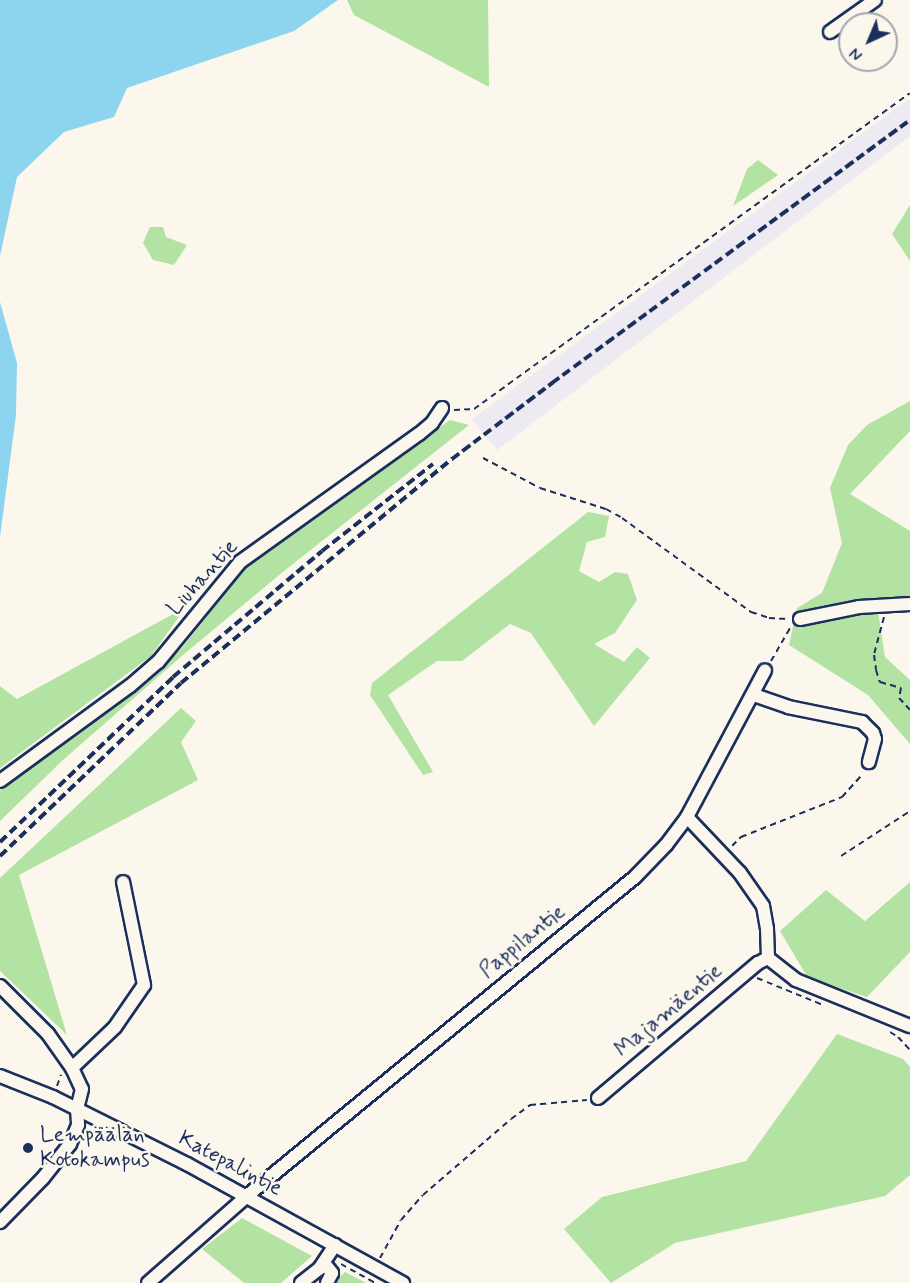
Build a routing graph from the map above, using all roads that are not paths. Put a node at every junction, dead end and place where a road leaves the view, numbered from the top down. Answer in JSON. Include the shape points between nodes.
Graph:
{"nodes":[{"id":1,"x":875,"y":0,"type":"edge"},
{"id":2,"x":830,"y":32,"type":"dead end"},
{"id":3,"x":442,"y":408,"type":"road end"},
{"id":4,"x":910,"y":604,"type":"edge"},
{"id":5,"x":800,"y":619,"type":"road end"},
{"id":6,"x":765,"y":670,"type":"road end"},
{"id":7,"x":754,"y":694,"type":"junction"},
{"id":8,"x":868,"y":762,"type":"road end"},
{"id":9,"x":0,"y":781,"type":"edge"},
{"id":10,"x":687,"y":818,"type":"junction"},
{"id":11,"x":123,"y":882,"type":"dead end"},
{"id":12,"x":768,"y":958,"type":"junction"},
{"id":13,"x":0,"y":986,"type":"edge"},
{"id":14,"x":910,"y":1026,"type":"edge"},
{"id":15,"x":69,"y":1063,"type":"junction"},
{"id":16,"x":0,"y":1076,"type":"edge"},
{"id":17,"x":598,"y":1098,"type":"road end"},
{"id":18,"x":77,"y":1109,"type":"junction"},
{"id":19,"x":248,"y":1196,"type":"junction"},
{"id":20,"x":0,"y":1222,"type":"edge"},
{"id":21,"x":335,"y":1245,"type":"junction"},
{"id":22,"x":326,"y":1260,"type":"junction"},
{"id":23,"x":148,"y":1283,"type":"edge"},
{"id":24,"x":301,"y":1283,"type":"edge"},
{"id":25,"x":327,"y":1283,"type":"edge"},
{"id":26,"x":403,"y":1283,"type":"edge"}],
"edges":[{"from":1,"to":2,"type":"street"},
{"from":3,"to":9,"type":"street","name":"Liuhantie","via":[[419,435],[240,562],[158,662]]},
{"from":4,"to":5,"type":"street","via":[[828,612]]},
{"from":6,"to":7,"type":"street","name":"Pappilantie"},
{"from":7,"to":8,"type":"street","via":[[788,707],[862,722],[875,739]]},
{"from":7,"to":10,"type":"street","name":"Pappilantie"},
{"from":10,"to":12,"type":"street","via":[[724,855],[763,906]]},
{"from":10,"to":19,"type":"street","name":"Pappilantie","via":[[635,877]]},
{"from":11,"to":15,"type":"street","via":[[144,985],[115,1027]]},
{"from":12,"to":14,"type":"street","via":[[796,980]]},
{"from":12,"to":17,"type":"street","name":"Majamäentie"},
{"from":13,"to":15,"type":"street","via":[[24,1006]]},
{"from":15,"to":18,"type":"street","via":[[82,1089]]},
{"from":16,"to":18,"type":"street","name":"Katepalintie"},
{"from":18,"to":19,"type":"street","name":"Katepalintie"},
{"from":18,"to":20,"type":"street","via":[[78,1125],[70,1144]]},
{"from":19,"to":21,"type":"street","name":"Katepalintie"},
{"from":19,"to":23,"type":"street","name":"Pappilantie"},
{"from":21,"to":22,"type":"street"},
{"from":21,"to":26,"type":"street","name":"Katepalintie"},
{"from":22,"to":24,"type":"street"},
{"from":22,"to":25,"type":"street","via":[[332,1273]]}]}
